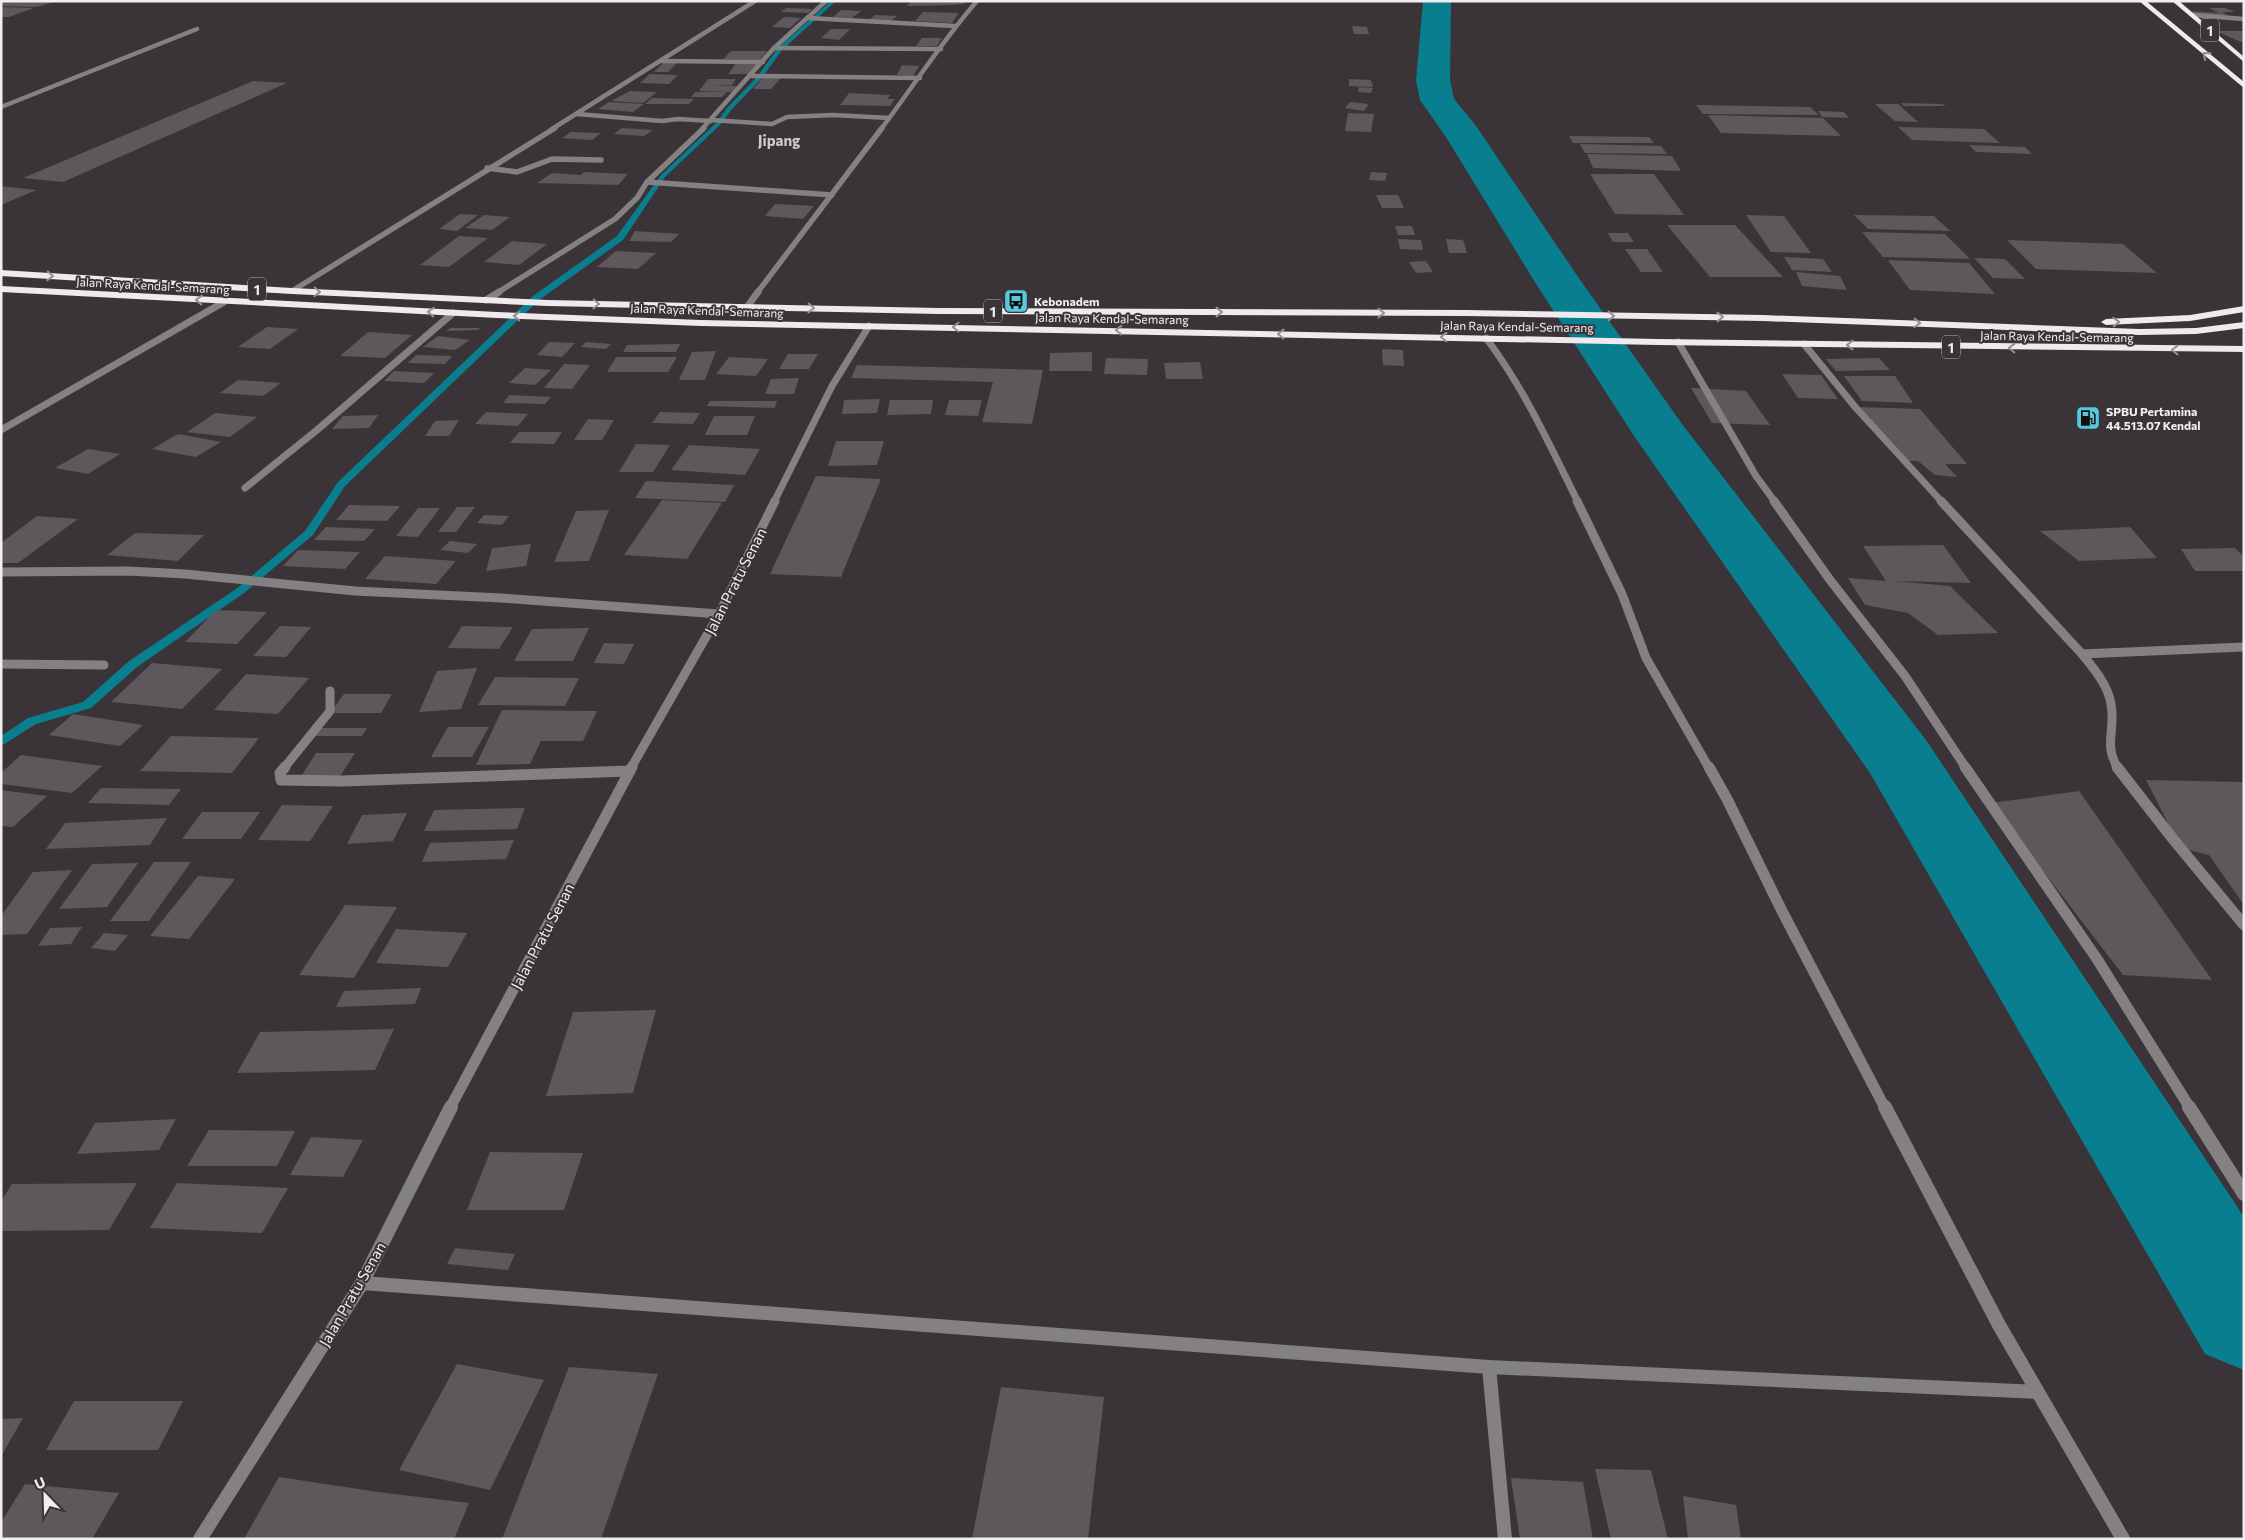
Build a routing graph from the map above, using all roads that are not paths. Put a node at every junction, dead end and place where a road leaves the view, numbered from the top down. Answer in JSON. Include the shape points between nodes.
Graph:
{"nodes":[{"id":1,"x":755,"y":1,"type":"edge"},
{"id":2,"x":826,"y":1,"type":"edge"},
{"id":3,"x":977,"y":1,"type":"edge"},
{"id":4,"x":2142,"y":1,"type":"edge"},
{"id":5,"x":2175,"y":1,"type":"edge"},
{"id":6,"x":2193,"y":15,"type":"junction"},
{"id":7,"x":810,"y":18,"type":"junction"},
{"id":8,"x":2244,"y":18,"type":"edge"},
{"id":9,"x":955,"y":26,"type":"junction"},
{"id":10,"x":197,"y":29,"type":"dead end"},
{"id":11,"x":776,"y":48,"type":"junction"},
{"id":12,"x":941,"y":49,"type":"junction"},
{"id":13,"x":2244,"y":60,"type":"edge"},
{"id":14,"x":662,"y":61,"type":"junction"},
{"id":15,"x":763,"y":62,"type":"junction"},
{"id":16,"x":754,"y":76,"type":"junction"},
{"id":17,"x":920,"y":78,"type":"junction"},
{"id":18,"x":2244,"y":86,"type":"edge"},
{"id":19,"x":1,"y":107,"type":"edge"},
{"id":20,"x":577,"y":114,"type":"junction"},
{"id":21,"x":889,"y":118,"type":"junction"},
{"id":22,"x":713,"y":120,"type":"junction"},
{"id":23,"x":601,"y":160,"type":"dead end"},
{"id":24,"x":487,"y":168,"type":"junction"},
{"id":25,"x":650,"y":182,"type":"junction"},
{"id":26,"x":832,"y":195,"type":"junction"},
{"id":27,"x":1,"y":273,"type":"edge"},
{"id":28,"x":1,"y":289,"type":"edge"},
{"id":29,"x":292,"y":291,"type":"junction"},
{"id":30,"x":486,"y":300,"type":"junction"},
{"id":31,"x":224,"y":302,"type":"junction"},
{"id":32,"x":747,"y":307,"type":"junction"},
{"id":33,"x":2244,"y":309,"type":"edge"},
{"id":34,"x":453,"y":313,"type":"junction"},
{"id":35,"x":2244,"y":325,"type":"edge"},
{"id":36,"x":870,"y":326,"type":"junction"},
{"id":37,"x":2015,"y":326,"type":"junction"},
{"id":38,"x":1489,"y":338,"type":"junction"},
{"id":39,"x":1678,"y":342,"type":"junction"},
{"id":40,"x":1804,"y":344,"type":"junction"},
{"id":41,"x":2244,"y":348,"type":"edge"},
{"id":42,"x":1,"y":430,"type":"edge"},
{"id":43,"x":245,"y":488,"type":"dead end"},
{"id":44,"x":1,"y":572,"type":"edge"},
{"id":45,"x":719,"y":614,"type":"junction"},
{"id":46,"x":2244,"y":647,"type":"edge"},
{"id":47,"x":2082,"y":654,"type":"junction"},
{"id":48,"x":1,"y":664,"type":"edge"},
{"id":49,"x":104,"y":665,"type":"dead end"},
{"id":50,"x":330,"y":691,"type":"dead end"},
{"id":51,"x":630,"y":771,"type":"junction"},
{"id":52,"x":2244,"y":925,"type":"edge"},
{"id":53,"x":2244,"y":1194,"type":"edge"},
{"id":54,"x":362,"y":1283,"type":"junction"},
{"id":55,"x":1489,"y":1367,"type":"junction"},
{"id":56,"x":2037,"y":1392,"type":"junction"},
{"id":57,"x":200,"y":1539,"type":"edge"},
{"id":58,"x":1505,"y":1539,"type":"edge"},
{"id":59,"x":2123,"y":1539,"type":"edge"}],
"edges":[{"from":1,"to":14,"type":"street"},
{"from":2,"to":7,"type":"street"},
{"from":3,"to":9,"type":"street"},
{"from":18,"to":4,"type":"highway","number":"1","one_way":true},
{"from":5,"to":6,"type":"highway","number":"1"},
{"from":6,"to":8,"type":"street"},
{"from":6,"to":13,"type":"highway","number":"1"},
{"from":7,"to":9,"type":"street"},
{"from":7,"to":11,"type":"street","via":[[793,29]]},
{"from":9,"to":12,"type":"street"},
{"from":10,"to":19,"type":"street"},
{"from":11,"to":12,"type":"street"},
{"from":11,"to":15,"type":"street"},
{"from":12,"to":17,"type":"street"},
{"from":14,"to":15,"type":"street"},
{"from":14,"to":20,"type":"street"},
{"from":15,"to":16,"type":"street"},
{"from":16,"to":17,"type":"street"},
{"from":16,"to":22,"type":"street"},
{"from":17,"to":21,"type":"street"},
{"from":20,"to":22,"type":"street","via":[[662,122]]},
{"from":20,"to":24,"type":"street"},
{"from":21,"to":22,"type":"street","via":[[787,117],[772,124]]},
{"from":21,"to":26,"type":"street"},
{"from":22,"to":25,"type":"street"},
{"from":23,"to":24,"type":"street","via":[[552,159],[517,172]]},
{"from":24,"to":29,"type":"street"},
{"from":25,"to":26,"type":"street"},
{"from":25,"to":30,"type":"street","via":[[615,219]]},
{"from":26,"to":32,"type":"street"},
{"from":27,"to":29,"type":"highway","name":"Jalan Raya Kendal-Semarang","number":"1","one_way":true},
{"from":31,"to":28,"type":"highway","name":"Jalan Raya Kendal-Semarang","number":"1","one_way":true},
{"from":29,"to":30,"type":"highway","name":"Jalan Raya Kendal-Semarang","number":"1","one_way":true},
{"from":30,"to":32,"type":"highway","name":"Jalan Raya Kendal-Semarang","number":"1","one_way":true},
{"from":34,"to":31,"type":"highway","name":"Jalan Raya Kendal-Semarang","number":"1","one_way":true},
{"from":31,"to":42,"type":"street"},
{"from":32,"to":37,"type":"highway","name":"Jalan Raya Kendal-Semarang","number":"1","one_way":true,"via":[[1439,313]]},
{"from":37,"to":33,"type":"highway","number":"1","one_way":true,"via":[[2159,320]]},
{"from":36,"to":34,"type":"highway","name":"Jalan Raya Kendal-Semarang","number":"1","one_way":true},
{"from":34,"to":43,"type":"street"},
{"from":35,"to":37,"type":"highway","via":[[2196,331],[2139,332]]},
{"from":38,"to":36,"type":"highway","name":"Jalan Raya Kendal-Semarang","number":"1","one_way":true},
{"from":36,"to":45,"type":"street","name":"Jalan Pratu Senan","via":[[832,386]]},
{"from":38,"to":39,"type":"highway","name":"Jalan Raya Kendal-Semarang","number":"1"},
{"from":38,"to":56,"type":"street","via":[[1536,418],[1595,536],[1622,594],[1646,658],[1727,798],[1782,911]]},
{"from":39,"to":40,"type":"highway","name":"Jalan Raya Kendal-Semarang","number":"1"},
{"from":39,"to":53,"type":"street","via":[[1756,476],[1933,717],[1987,802],[2097,959]]},
{"from":41,"to":40,"type":"highway","name":"Jalan Raya Kendal-Semarang","number":"1","one_way":true},
{"from":40,"to":47,"type":"street","via":[[1856,408]]},
{"from":44,"to":45,"type":"street","via":[[128,571],[355,591]]},
{"from":45,"to":51,"type":"street","name":"Jalan Pratu Senan"},
{"from":46,"to":47,"type":"street"},
{"from":47,"to":52,"type":"street","via":[[2111,695],[2110,748],[2119,770]]},
{"from":48,"to":49,"type":"street"},
{"from":50,"to":51,"type":"street","via":[[330,711],[280,773],[281,780],[342,781]]},
{"from":51,"to":54,"type":"street","name":"Jalan Pratu Senan","via":[[470,1069]]},
{"from":54,"to":55,"type":"street"},
{"from":54,"to":57,"type":"street","name":"Jalan Pratu Senan"},
{"from":55,"to":56,"type":"street"},
{"from":55,"to":58,"type":"street"},
{"from":56,"to":59,"type":"street"}]}
